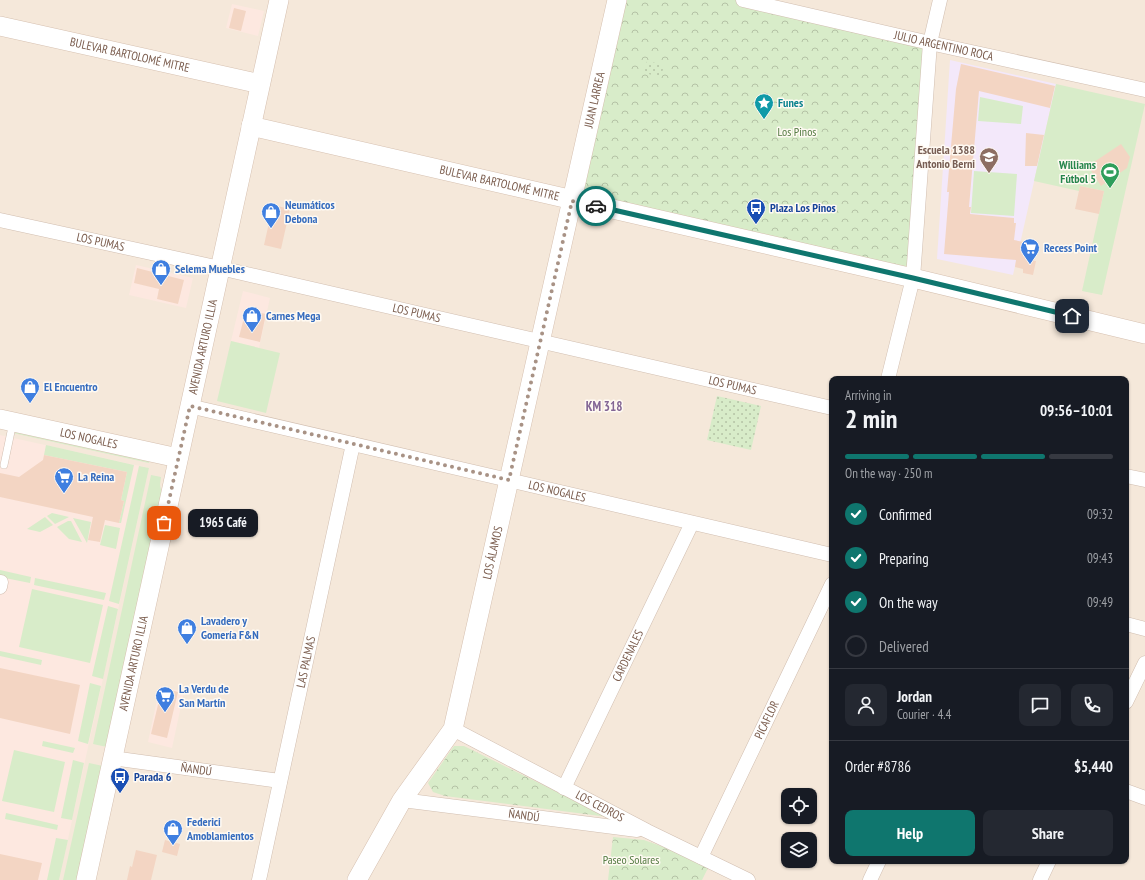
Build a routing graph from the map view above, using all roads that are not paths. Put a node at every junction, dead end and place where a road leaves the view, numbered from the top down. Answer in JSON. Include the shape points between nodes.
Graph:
{"nodes":[{"id":1,"x":278,"y":0,"type":"edge"},
{"id":2,"x":617,"y":0,"type":"edge"},
{"id":3,"x":743,"y":0,"type":"edge"},
{"id":4,"x":940,"y":0,"type":"edge"},
{"id":5,"x":0,"y":26,"type":"edge"},
{"id":6,"x":930,"y":43,"type":"junction"},
{"id":7,"x":260,"y":84,"type":"junction"},
{"id":8,"x":1145,"y":90,"type":"edge"},
{"id":9,"x":251,"y":126,"type":"junction"},
{"id":10,"x":572,"y":201,"type":"junction"},
{"id":11,"x":0,"y":220,"type":"edge"},
{"id":12,"x":220,"y":268,"type":"junction"},
{"id":13,"x":913,"y":278,"type":"junction"},
{"id":14,"x":1145,"y":334,"type":"edge"},
{"id":15,"x":540,"y":342,"type":"junction"},
{"id":16,"x":889,"y":376,"type":"edge"},
{"id":17,"x":190,"y":406,"type":"junction"},
{"id":18,"x":829,"y":407,"type":"edge"},
{"id":19,"x":6,"y":421,"type":"edge"},
{"id":20,"x":353,"y":444,"type":"junction"},
{"id":21,"x":178,"y":458,"type":"junction"},
{"id":22,"x":4,"y":465,"type":"dead end"},
{"id":23,"x":1129,"y":477,"type":"edge"},
{"id":24,"x":509,"y":480,"type":"junction"},
{"id":25,"x":1145,"y":480,"type":"edge"},
{"id":26,"x":692,"y":523,"type":"junction"},
{"id":27,"x":829,"y":554,"type":"edge"},
{"id":28,"x":0,"y":582,"type":"edge"},
{"id":29,"x":0,"y":586,"type":"edge"},
{"id":30,"x":829,"y":590,"type":"edge"},
{"id":31,"x":1129,"y":625,"type":"edge"},
{"id":32,"x":1145,"y":629,"type":"edge"},
{"id":33,"x":1145,"y":663,"type":"edge"},
{"id":34,"x":1129,"y":696,"type":"edge"},
{"id":35,"x":453,"y":729,"type":"junction"},
{"id":36,"x":112,"y":758,"type":"junction"},
{"id":37,"x":280,"y":781,"type":"junction"},
{"id":38,"x":564,"y":788,"type":"junction"},
{"id":39,"x":1129,"y":792,"type":"edge"},
{"id":40,"x":1145,"y":798,"type":"edge"},
{"id":41,"x":402,"y":800,"type":"junction"},
{"id":42,"x":647,"y":831,"type":"junction"},
{"id":43,"x":701,"y":857,"type":"junction"},
{"id":44,"x":878,"y":864,"type":"edge"},
{"id":45,"x":1048,"y":864,"type":"edge"},
{"id":46,"x":86,"y":880,"type":"edge"},
{"id":47,"x":258,"y":880,"type":"edge"},
{"id":48,"x":356,"y":880,"type":"edge"},
{"id":49,"x":748,"y":880,"type":"edge"},
{"id":50,"x":870,"y":880,"type":"edge"},
{"id":51,"x":1040,"y":880,"type":"edge"}],
"edges":[{"from":1,"to":7,"type":"street","name":"AVENIDA ARTURO ILLIA"},
{"from":2,"to":10,"type":"street","name":"JUAN LARREA"},
{"from":3,"to":6,"type":"street","name":"JULIO ARGENTINO ROCA"},
{"from":4,"to":6,"type":"street"},
{"from":5,"to":7,"type":"street","name":"BULEVAR BARTOLOMÉ MITRE"},
{"from":6,"to":8,"type":"street","name":"JULIO ARGENTINO ROCA"},
{"from":6,"to":13,"type":"street"},
{"from":7,"to":9,"type":"street","name":"AVENIDA ARTURO ILLIA"},
{"from":9,"to":10,"type":"street","name":"BULEVAR BARTOLOMÉ MITRE"},
{"from":9,"to":12,"type":"street","name":"AVENIDA ARTURO ILLIA"},
{"from":10,"to":13,"type":"street","name":"BULEVAR BARTOLOMÉ MITRE"},
{"from":10,"to":15,"type":"street","name":"LOS ÁLAMOS"},
{"from":11,"to":12,"type":"street","name":"LOS PUMAS"},
{"from":12,"to":15,"type":"street","name":"LOS PUMAS"},
{"from":12,"to":17,"type":"street","name":"AVENIDA ARTURO ILLIA"},
{"from":13,"to":14,"type":"street","name":"BULEVAR BARTOLOMÉ MITRE"},
{"from":13,"to":16,"type":"street"},
{"from":15,"to":18,"type":"street","name":"LOS PUMAS"},
{"from":15,"to":24,"type":"street","name":"LOS ÁLAMOS"},
{"from":17,"to":20,"type":"street","name":"LOS NOGALES"},
{"from":17,"to":21,"type":"street","name":"AVENIDA ARTURO ILLIA"},
{"from":19,"to":21,"type":"street","name":"LOS NOGALES"},
{"from":19,"to":22,"type":"lane"},
{"from":20,"to":24,"type":"street","name":"LOS NOGALES"},
{"from":20,"to":37,"type":"street","name":"LAS PALMAS"},
{"from":21,"to":36,"type":"street","name":"AVENIDA ARTURO ILLIA"},
{"from":23,"to":25,"type":"street"},
{"from":24,"to":26,"type":"street","name":"LOS NOGALES"},
{"from":24,"to":35,"type":"street","name":"LOS ÁLAMOS"},
{"from":26,"to":27,"type":"street","name":"LOS NOGALES"},
{"from":26,"to":38,"type":"street","name":"CARDENALES"},
{"from":28,"to":29,"type":"street"},
{"from":30,"to":43,"type":"street","name":"PICAFLOR"},
{"from":31,"to":32,"type":"street"},
{"from":33,"to":34,"type":"street"},
{"from":35,"to":38,"type":"street","name":"LOS CEDROS"},
{"from":35,"to":41,"type":"street","name":"LOS ÁLAMOS"},
{"from":36,"to":37,"type":"street","name":"ÑANDÚ"},
{"from":36,"to":46,"type":"street","name":"AVENIDA ARTURO ILLIA"},
{"from":37,"to":47,"type":"street","name":"LAS PALMAS"},
{"from":38,"to":42,"type":"street","name":"LOS CEDROS"},
{"from":39,"to":40,"type":"street"},
{"from":41,"to":42,"type":"street","name":"ÑANDÚ"},
{"from":41,"to":48,"type":"street","name":"LOS ÁLAMOS"},
{"from":42,"to":43,"type":"street","name":"LOS CEDROS"},
{"from":43,"to":49,"type":"street","name":"LOS CEDROS"},
{"from":44,"to":50,"type":"street"},
{"from":45,"to":51,"type":"street"}]}
